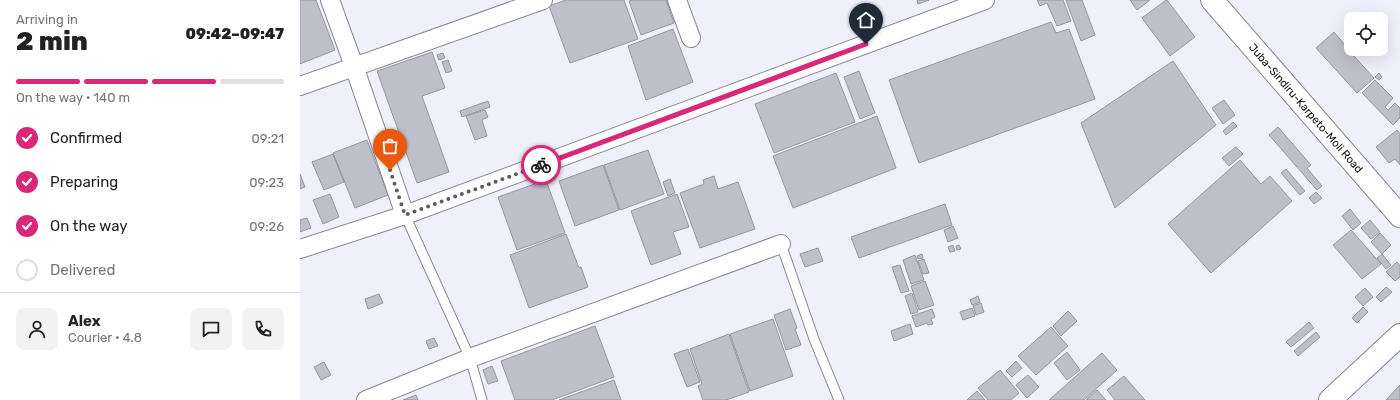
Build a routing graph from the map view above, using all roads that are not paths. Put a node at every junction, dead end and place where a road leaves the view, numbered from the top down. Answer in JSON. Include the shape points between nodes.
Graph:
{"nodes":[{"id":1,"x":330,"y":0,"type":"edge"},
{"id":2,"x":543,"y":0,"type":"edge"},
{"id":3,"x":678,"y":0,"type":"edge"},
{"id":4,"x":985,"y":0,"type":"edge"},
{"id":5,"x":1212,"y":0,"type":"edge"},
{"id":6,"x":691,"y":38,"type":"dead end"},
{"id":7,"x":354,"y":66,"type":"junction"},
{"id":8,"x":300,"y":86,"type":"edge"},
{"id":9,"x":405,"y":215,"type":"junction"},
{"id":10,"x":1400,"y":216,"type":"edge"},
{"id":11,"x":781,"y":244,"type":"joint"},
{"id":12,"x":300,"y":249,"type":"edge"},
{"id":13,"x":1400,"y":335,"type":"edge"},
{"id":14,"x":470,"y":358,"type":"junction"},
{"id":15,"x":366,"y":400,"type":"edge"},
{"id":16,"x":482,"y":400,"type":"edge"},
{"id":17,"x":839,"y":400,"type":"edge"},
{"id":18,"x":1330,"y":400,"type":"edge"}],
"edges":[{"from":1,"to":7,"type":"street"},
{"from":2,"to":7,"type":"street"},
{"from":3,"to":6,"type":"street"},
{"from":4,"to":9,"type":"street"},
{"from":5,"to":10,"type":"main road","name":"Juba-Sindiru-Karpeto-Moli Road"},
{"from":7,"to":8,"type":"street"},
{"from":7,"to":9,"type":"street"},
{"from":9,"to":12,"type":"street"},
{"from":9,"to":14,"type":"lane"},
{"from":11,"to":14,"type":"street"},
{"from":11,"to":17,"type":"lane","via":[[814,339]]},
{"from":13,"to":18,"type":"main road"},
{"from":14,"to":15,"type":"street"},
{"from":14,"to":16,"type":"lane"}]}
